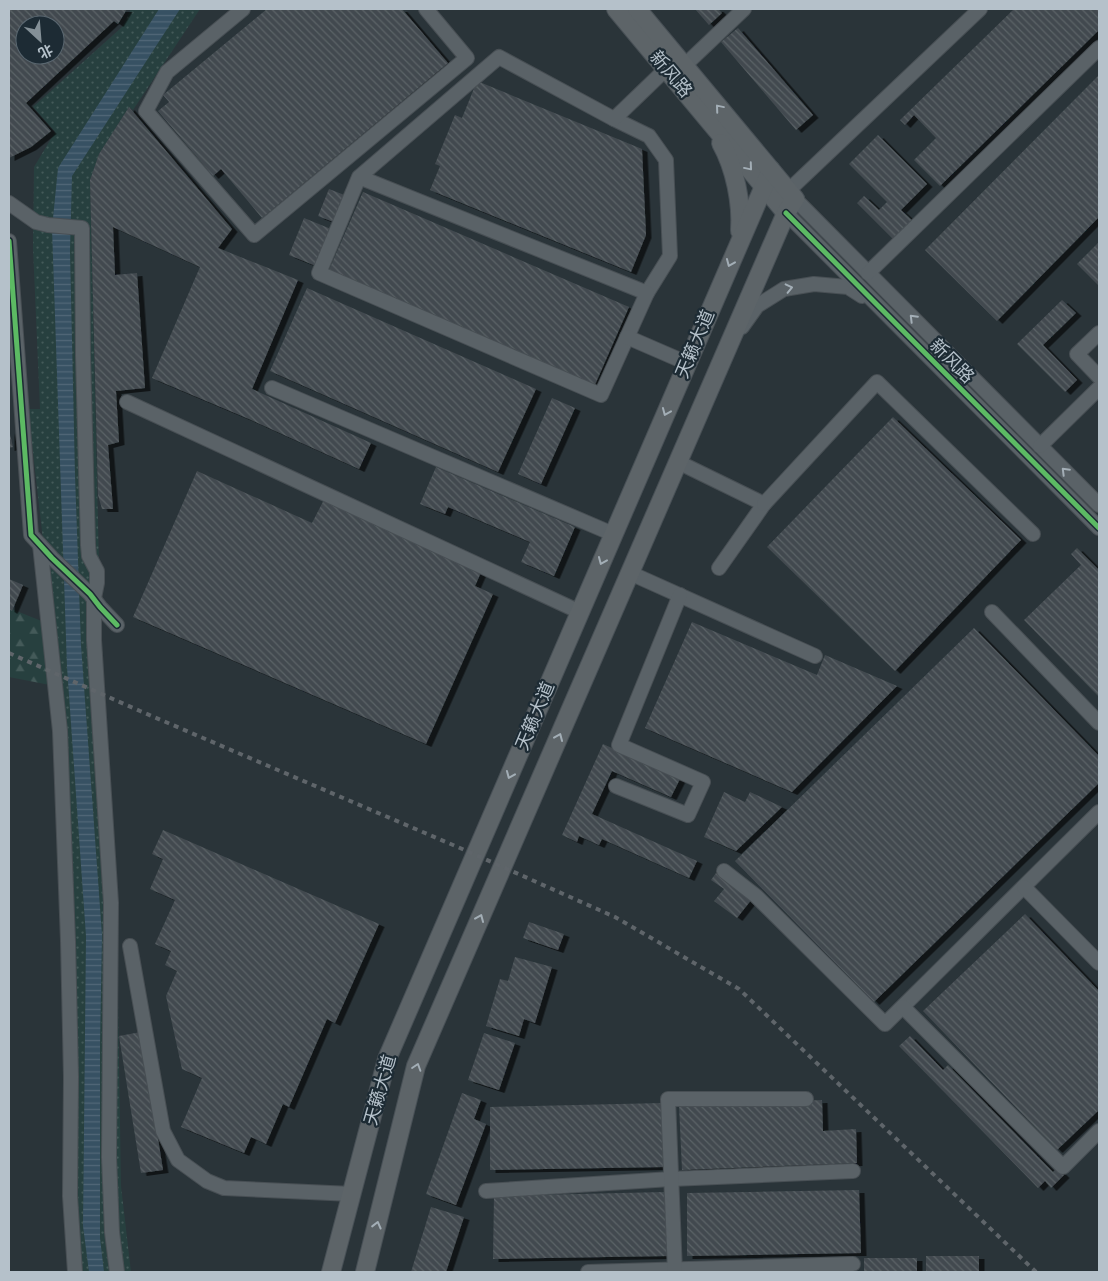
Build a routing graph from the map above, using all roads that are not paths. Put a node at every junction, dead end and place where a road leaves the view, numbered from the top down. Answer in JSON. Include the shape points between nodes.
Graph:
{"nodes":[{"id":1,"x":243,"y":9,"type":"edge"},
{"id":2,"x":426,"y":9,"type":"edge"},
{"id":3,"x":616,"y":9,"type":"edge"},
{"id":4,"x":637,"y":9,"type":"edge"},
{"id":5,"x":744,"y":9,"type":"edge"},
{"id":6,"x":980,"y":9,"type":"edge"},
{"id":7,"x":1099,"y":48,"type":"edge"},
{"id":8,"x":684,"y":66,"type":"junction"},
{"id":9,"x":666,"y":68,"type":"junction"},
{"id":10,"x":704,"y":114,"type":"junction"},
{"id":11,"x":614,"y":119,"type":"junction"},
{"id":12,"x":359,"y":177,"type":"junction"},
{"id":13,"x":767,"y":178,"type":"junction"},
{"id":14,"x":790,"y":201,"type":"junction"},
{"id":15,"x":9,"y":203,"type":"edge"},
{"id":16,"x":740,"y":240,"type":"junction"},
{"id":17,"x":9,"y":241,"type":"edge"},
{"id":18,"x":868,"y":273,"type":"junction"},
{"id":19,"x":647,"y":293,"type":"junction"},
{"id":20,"x":878,"y":305,"type":"junction"},
{"id":21,"x":1099,"y":333,"type":"edge"},
{"id":22,"x":627,"y":337,"type":"junction"},
{"id":23,"x":729,"y":343,"type":"junction"},
{"id":24,"x":687,"y":363,"type":"junction"},
{"id":25,"x":1099,"y":376,"type":"edge"},
{"id":26,"x":272,"y":388,"type":"dead end"},
{"id":27,"x":1099,"y":388,"type":"edge"},
{"id":28,"x":128,"y":402,"type":"dead end"},
{"id":29,"x":1040,"y":446,"type":"junction"},
{"id":30,"x":678,"y":462,"type":"junction"},
{"id":31,"x":764,"y":504,"type":"junction"},
{"id":32,"x":1099,"y":506,"type":"edge"},
{"id":33,"x":1099,"y":528,"type":"edge"},
{"id":34,"x":613,"y":534,"type":"junction"},
{"id":35,"x":1033,"y":534,"type":"dead end"},
{"id":36,"x":40,"y":545,"type":"junction"},
{"id":37,"x":719,"y":568,"type":"dead end"},
{"id":38,"x":630,"y":573,"type":"junction"},
{"id":39,"x":680,"y":595,"type":"junction"},
{"id":40,"x":92,"y":596,"type":"junction"},
{"id":41,"x":580,"y":612,"type":"junction"},
{"id":42,"x":992,"y":612,"type":"dead end"},
{"id":43,"x":117,"y":625,"type":"dead end"},
{"id":44,"x":815,"y":656,"type":"dead end"},
{"id":45,"x":1099,"y":723,"type":"edge"},
{"id":46,"x":616,"y":786,"type":"dead end"},
{"id":47,"x":1099,"y":812,"type":"edge"},
{"id":48,"x":724,"y":871,"type":"dead end"},
{"id":49,"x":1024,"y":887,"type":"junction"},
{"id":50,"x":130,"y":946,"type":"dead end"},
{"id":51,"x":1099,"y":963,"type":"edge"},
{"id":52,"x":903,"y":1007,"type":"junction"},
{"id":53,"x":806,"y":1099,"type":"dead end"},
{"id":54,"x":1099,"y":1131,"type":"edge"},
{"id":55,"x":853,"y":1171,"type":"dead end"},
{"id":56,"x":671,"y":1179,"type":"junction"},
{"id":57,"x":486,"y":1191,"type":"dead end"},
{"id":58,"x":352,"y":1194,"type":"junction"},
{"id":59,"x":853,"y":1264,"type":"dead end"},
{"id":60,"x":674,"y":1270,"type":"edge"},
{"id":61,"x":75,"y":1272,"type":"edge"},
{"id":62,"x":117,"y":1272,"type":"edge"},
{"id":63,"x":331,"y":1272,"type":"edge"},
{"id":64,"x":365,"y":1272,"type":"edge"},
{"id":65,"x":588,"y":1272,"type":"edge"}],
"edges":[{"from":1,"to":2,"type":"street","via":[[167,72],[146,111],[254,235],[467,58]]},
{"from":3,"to":9,"type":"main road","name":"新风路"},
{"from":4,"to":8,"type":"main road","name":"新风路"},
{"from":5,"to":8,"type":"street"},
{"from":6,"to":14,"type":"street"},
{"from":7,"to":18,"type":"street"},
{"from":13,"to":8,"type":"main road","name":"新风路","one_way":true},
{"from":9,"to":10,"type":"main road","name":"新风路"},
{"from":9,"to":11,"type":"street"},
{"from":10,"to":13,"type":"main road","name":"新风路","one_way":true},
{"from":10,"to":16,"type":"main road","via":[[728,156],[742,216]]},
{"from":11,"to":12,"type":"street","via":[[499,57]]},
{"from":11,"to":19,"type":"street","via":[[649,136],[666,160],[670,256]]},
{"from":12,"to":19,"type":"street"},
{"from":12,"to":22,"type":"street","via":[[319,273],[601,395]]},
{"from":13,"to":14,"type":"main road","name":"新风路"},
{"from":13,"to":16,"type":"main road","name":"天籁大道"},
{"from":14,"to":18,"type":"street","name":"新风路"},
{"from":14,"to":20,"type":"street","name":"新风路"},
{"from":14,"to":23,"type":"main road","name":"天籁大道"},
{"from":15,"to":40,"type":"street","via":[[36,222],[82,228],[88,545],[98,583]]},
{"from":16,"to":24,"type":"main road","name":"天籁大道","one_way":true},
{"from":17,"to":36,"type":"street","via":[[31,535]]},
{"from":29,"to":18,"type":"street","name":"新风路","one_way":true},
{"from":19,"to":22,"type":"street"},
{"from":23,"to":20,"type":"street","one_way":true,"via":[[757,306],[784,289],[814,284],[848,288]]},
{"from":20,"to":33,"type":"street","name":"新风路"},
{"from":21,"to":25,"type":"street","via":[[1077,354]]},
{"from":22,"to":24,"type":"street"},
{"from":23,"to":30,"type":"main road","name":"天籁大道"},
{"from":24,"to":34,"type":"main road","name":"天籁大道","one_way":true},
{"from":26,"to":34,"type":"street"},
{"from":27,"to":29,"type":"street"},
{"from":28,"to":41,"type":"street"},
{"from":32,"to":29,"type":"street","name":"新风路","one_way":true},
{"from":30,"to":31,"type":"street"},
{"from":30,"to":38,"type":"main road","name":"天籁大道"},
{"from":31,"to":35,"type":"street","via":[[877,382]]},
{"from":31,"to":37,"type":"street"},
{"from":34,"to":41,"type":"main road","name":"天籁大道","one_way":true},
{"from":36,"to":40,"type":"street"},
{"from":36,"to":61,"type":"street","via":[[60,741],[71,1077],[70,1196]]},
{"from":38,"to":39,"type":"street"},
{"from":64,"to":38,"type":"main road","name":"天籁大道","one_way":true,"via":[[416,1066]]},
{"from":39,"to":44,"type":"street"},
{"from":39,"to":46,"type":"street","via":[[620,745],[703,782],[688,815]]},
{"from":40,"to":43,"type":"street"},
{"from":40,"to":62,"type":"street","via":[[111,903],[109,1157]]},
{"from":41,"to":58,"type":"main road","name":"天籁大道","one_way":true,"via":[[388,1059]]},
{"from":42,"to":45,"type":"street"},
{"from":47,"to":49,"type":"street"},
{"from":48,"to":52,"type":"street","via":[[756,896],[885,1024]]},
{"from":49,"to":51,"type":"street"},
{"from":49,"to":52,"type":"street"},
{"from":50,"to":58,"type":"street","via":[[163,1131],[178,1160],[207,1181],[224,1188]]},
{"from":52,"to":54,"type":"street","via":[[1063,1166]]},
{"from":53,"to":56,"type":"street","via":[[668,1098]]},
{"from":55,"to":56,"type":"street"},
{"from":56,"to":57,"type":"street"},
{"from":56,"to":60,"type":"street"},
{"from":58,"to":63,"type":"main road","name":"天籁大道"},
{"from":59,"to":60,"type":"street"},
{"from":60,"to":65,"type":"street"}]}
